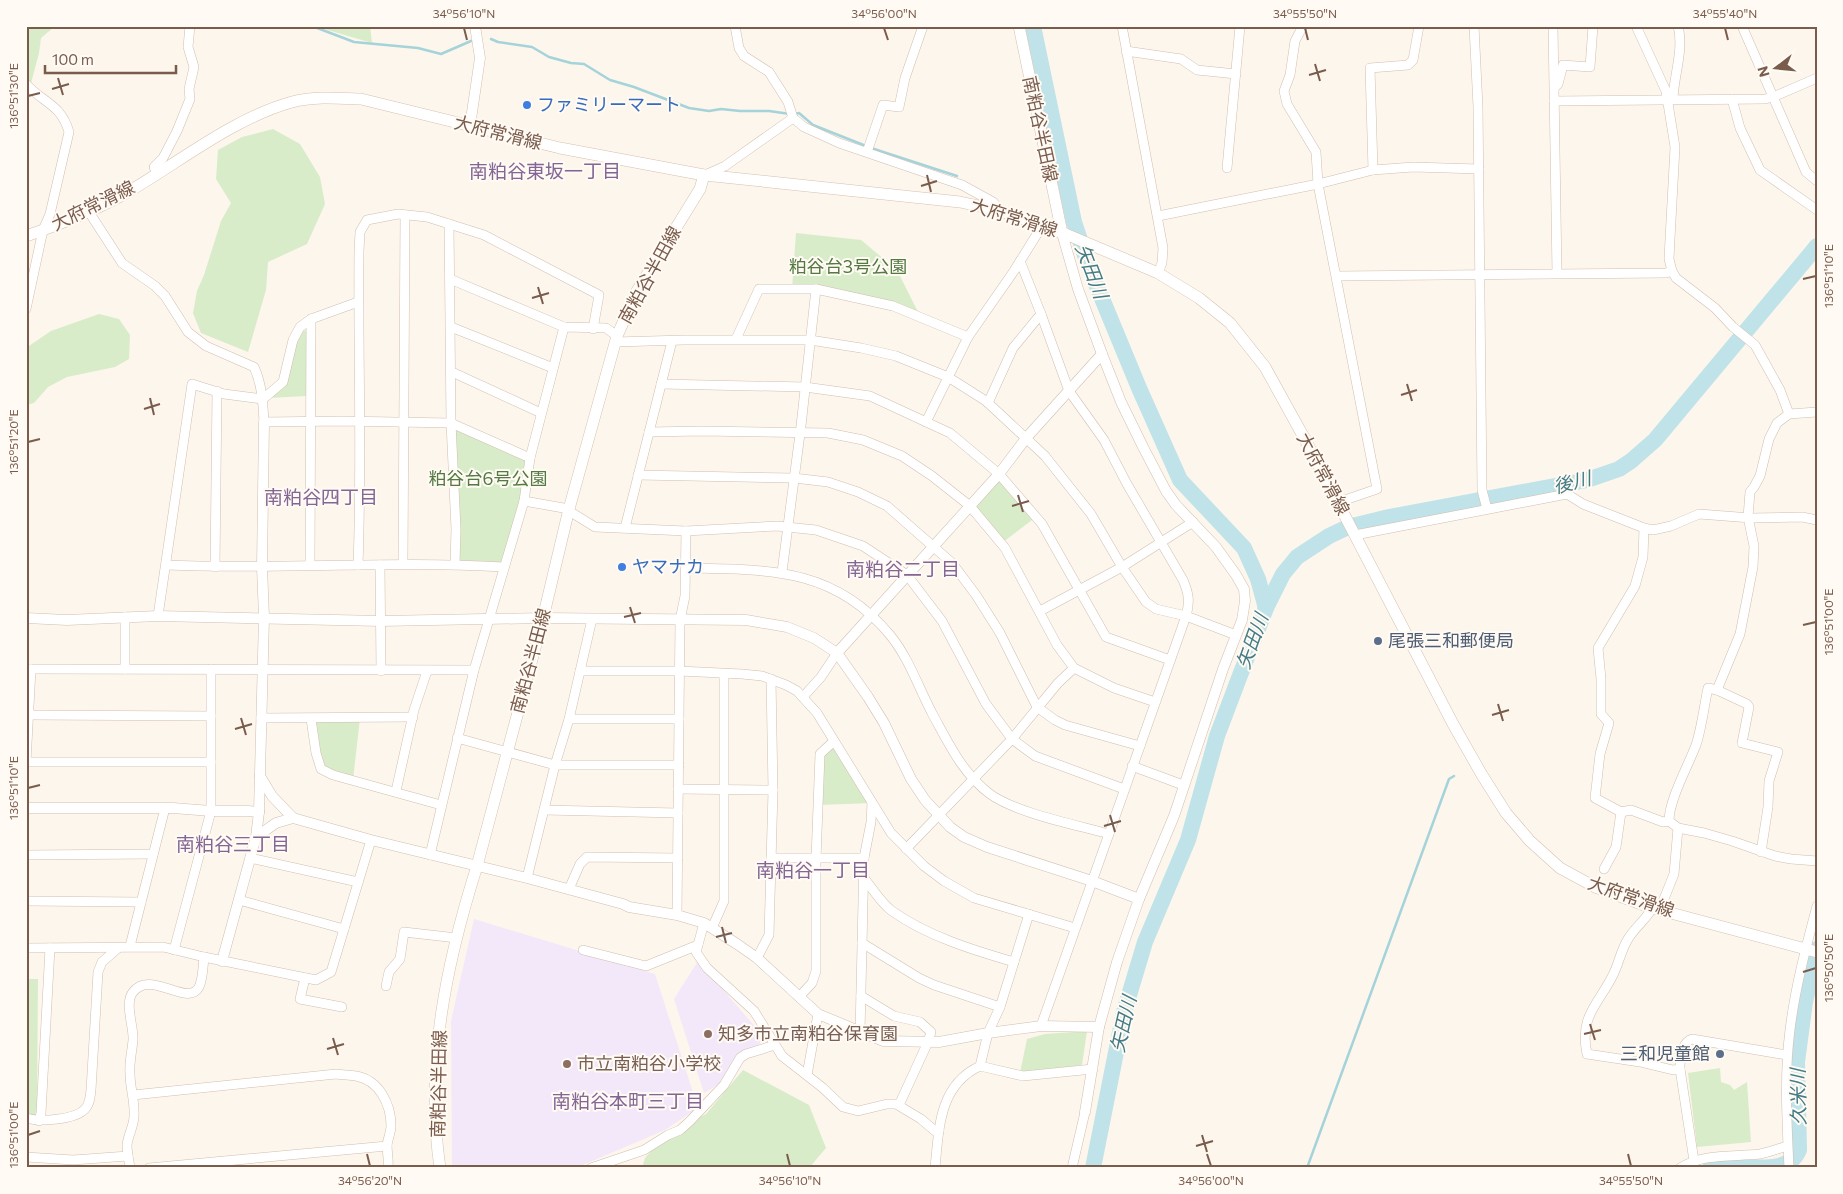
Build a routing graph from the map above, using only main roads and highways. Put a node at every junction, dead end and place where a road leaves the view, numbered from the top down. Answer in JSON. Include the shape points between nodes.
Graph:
{"nodes":[{"id":1,"x":1019,"y":26,"type":"edge"},
{"id":2,"x":704,"y":175,"type":"junction"},
{"id":3,"x":1065,"y":234,"type":"junction"},
{"id":4,"x":26,"y":236,"type":"edge"},
{"id":5,"x":1811,"y":950,"type":"edge"},
{"id":6,"x":440,"y":1168,"type":"edge"}],
"edges":[{"from":1,"to":3,"type":"main road","name":"南粕谷半田線"},
{"from":2,"to":3,"type":"main road","name":"大府常滑線","via":[[960,202],[1000,211]]},
{"from":2,"to":4,"type":"main road","name":"大府常滑線","via":[[560,148],[361,99],[333,97],[293,102],[250,119],[121,196]]},
{"from":2,"to":6,"type":"main road","name":"南粕谷半田線","via":[[700,189],[637,290],[616,339],[569,510],[457,938],[441,1011],[435,1060]]},
{"from":3,"to":5,"type":"main road","name":"大府常滑線","via":[[1158,273],[1199,298],[1230,323],[1265,368],[1339,502],[1453,724],[1506,813],[1530,841],[1560,868],[1594,887],[1656,909]]}]}
